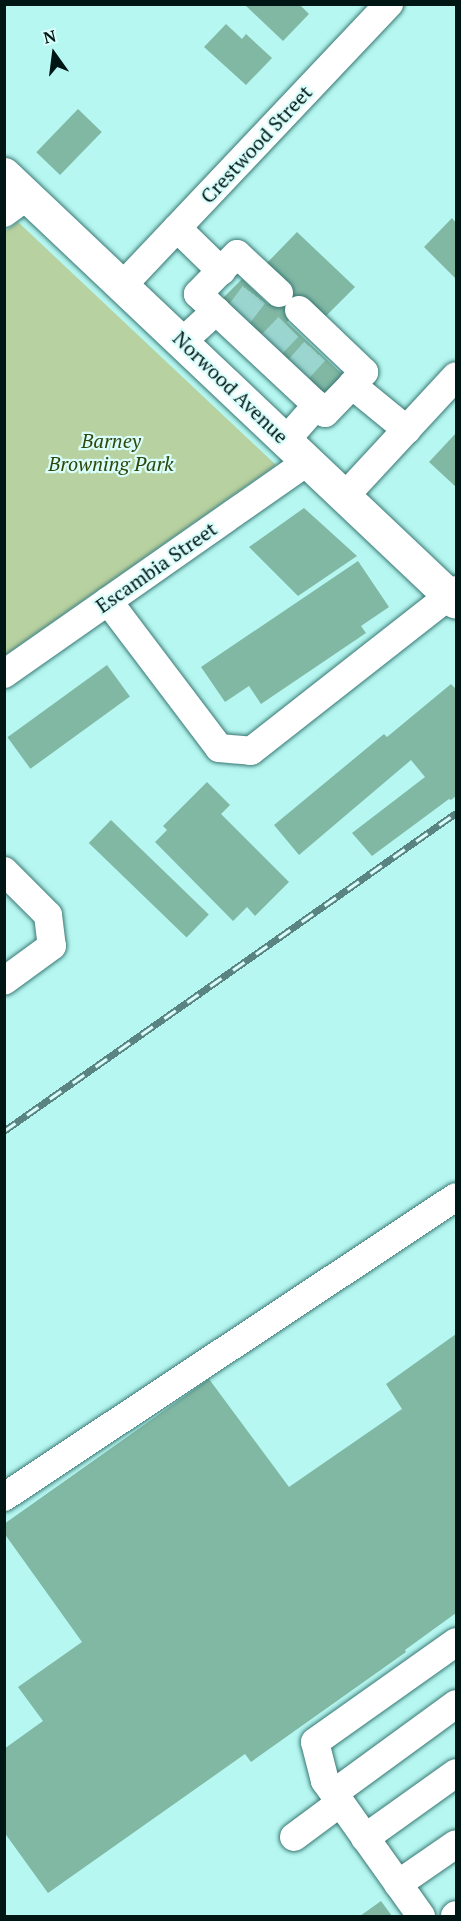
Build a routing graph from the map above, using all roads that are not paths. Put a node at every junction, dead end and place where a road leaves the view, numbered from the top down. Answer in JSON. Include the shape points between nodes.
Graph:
{"nodes":[{"id":1,"x":389,"y":4,"type":"edge"},
{"id":2,"x":12,"y":194,"type":"edge"},
{"id":3,"x":177,"y":228,"type":"junction"},
{"id":4,"x":221,"y":271,"type":"junction"},
{"id":5,"x":124,"y":284,"type":"junction"},
{"id":6,"x":228,"y":318,"type":"junction"},
{"id":7,"x":183,"y":341,"type":"junction"},
{"id":8,"x":456,"y":376,"type":"edge"},
{"id":9,"x":352,"y":385,"type":"junction"},
{"id":10,"x":317,"y":405,"type":"junction"},
{"id":11,"x":406,"y":430,"type":"junction"},
{"id":12,"x":297,"y":450,"type":"junction"},
{"id":13,"x":345,"y":496,"type":"junction"},
{"id":14,"x":454,"y":596,"type":"edge"},
{"id":15,"x":108,"y":601,"type":"junction"},
{"id":16,"x":4,"y":674,"type":"edge"},
{"id":17,"x":4,"y":871,"type":"edge"},
{"id":18,"x":4,"y":981,"type":"edge"},
{"id":19,"x":456,"y":1197,"type":"edge"},
{"id":20,"x":4,"y":1497,"type":"edge"},
{"id":21,"x":456,"y":1642,"type":"edge"},
{"id":22,"x":456,"y":1704,"type":"edge"},
{"id":23,"x":456,"y":1773,"type":"edge"},
{"id":24,"x":337,"y":1798,"type":"junction"},
{"id":25,"x":294,"y":1837,"type":"dead end"},
{"id":26,"x":365,"y":1838,"type":"junction"},
{"id":27,"x":456,"y":1844,"type":"edge"},
{"id":28,"x":398,"y":1884,"type":"junction"},
{"id":29,"x":421,"y":1917,"type":"edge"}],
"edges":[{"from":1,"to":3,"type":"street","name":"Crestwood Street"},
{"from":2,"to":5,"type":"main road","name":"Norwood Avenue"},
{"from":3,"to":4,"type":"street"},
{"from":3,"to":5,"type":"street","name":"Crestwood Street"},
{"from":4,"to":6,"type":"street","via":[[198,294]]},
{"from":4,"to":9,"type":"street","via":[[237,254],[321,344],[364,372]]},
{"from":5,"to":7,"type":"main road","name":"Norwood Avenue"},
{"from":6,"to":7,"type":"street"},
{"from":6,"to":10,"type":"street","via":[[291,375]]},
{"from":7,"to":12,"type":"main road","name":"Norwood Avenue"},
{"from":8,"to":11,"type":"street"},
{"from":9,"to":10,"type":"street","via":[[325,413]]},
{"from":9,"to":11,"type":"street"},
{"from":10,"to":12,"type":"street","name":"Escambia Street"},
{"from":11,"to":13,"type":"street"},
{"from":12,"to":13,"type":"main road","name":"Norwood Avenue"},
{"from":12,"to":15,"type":"street","name":"Escambia Street"},
{"from":13,"to":14,"type":"main road","name":"Norwood Avenue"},
{"from":14,"to":15,"type":"street","via":[[251,751],[219,748]]},
{"from":15,"to":16,"type":"street","name":"Escambia Street"},
{"from":17,"to":18,"type":"street","via":[[48,915],[52,946]]},
{"from":19,"to":20,"type":"street"},
{"from":21,"to":24,"type":"street","via":[[315,1742],[325,1781]]},
{"from":22,"to":24,"type":"street"},
{"from":23,"to":26,"type":"street"},
{"from":24,"to":25,"type":"street"},
{"from":24,"to":26,"type":"street"},
{"from":26,"to":28,"type":"street"},
{"from":27,"to":28,"type":"street"},
{"from":28,"to":29,"type":"street"}]}
